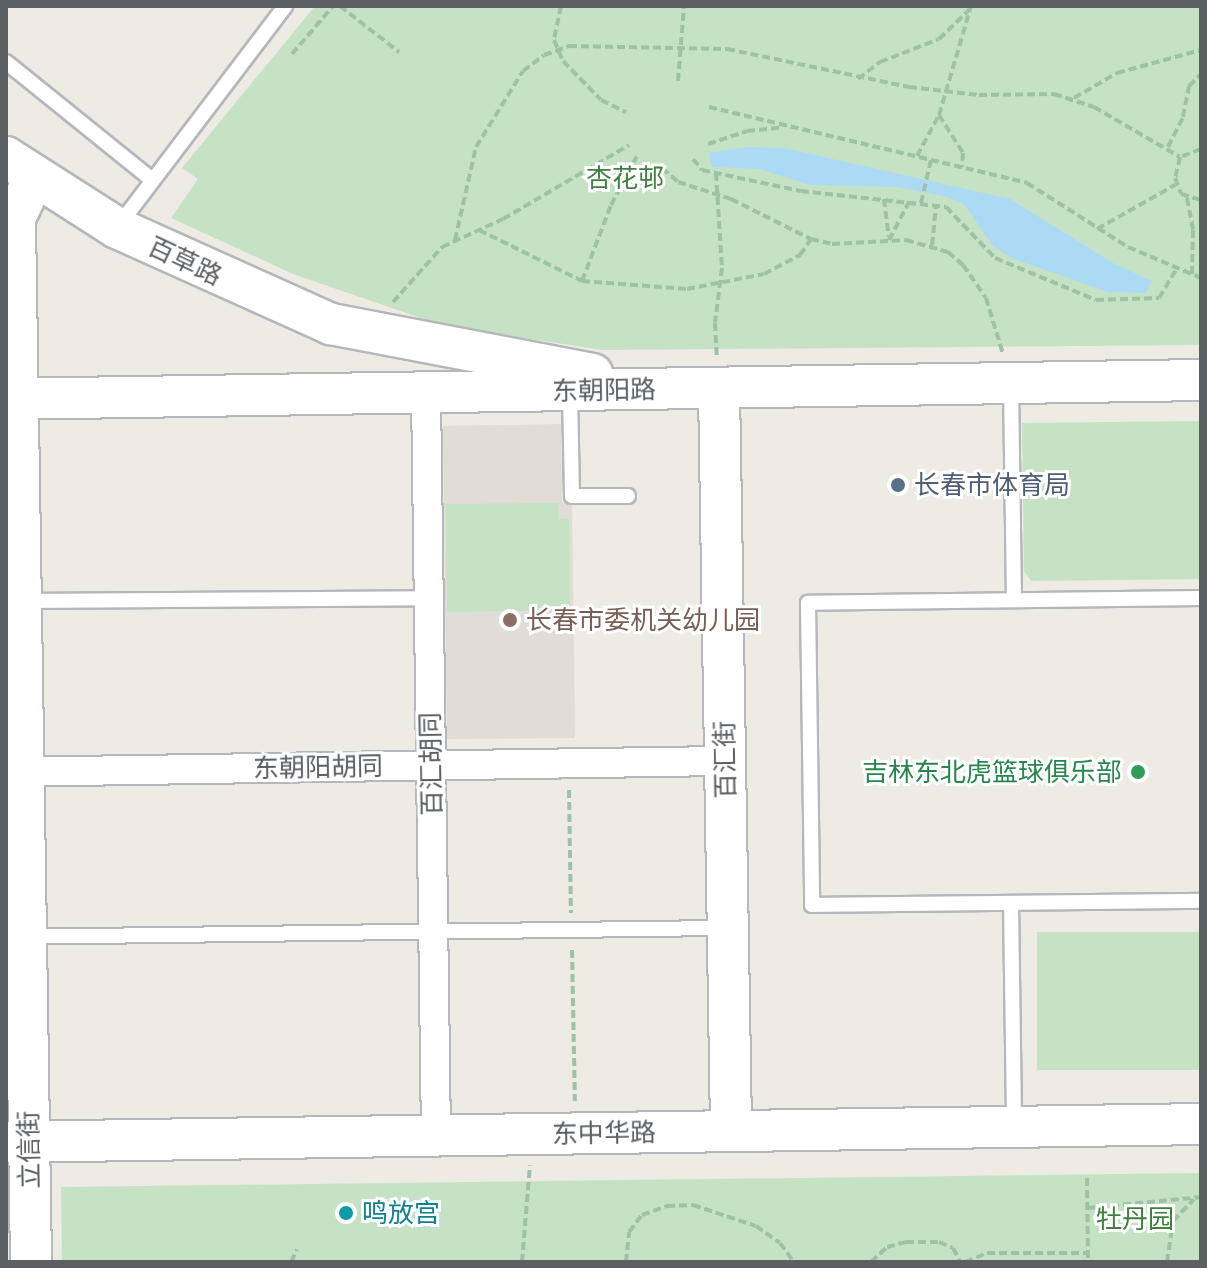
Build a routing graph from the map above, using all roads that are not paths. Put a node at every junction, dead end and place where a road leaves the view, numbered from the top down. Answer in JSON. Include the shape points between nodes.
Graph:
{"nodes":[{"id":1,"x":285,"y":6,"type":"edge"},
{"id":2,"x":6,"y":62,"type":"edge"},
{"id":3,"x":20,"y":168,"type":"edge"},
{"id":4,"x":152,"y":180,"type":"junction"},
{"id":5,"x":117,"y":228,"type":"junction"},
{"id":6,"x":379,"y":334,"type":"junction"},
{"id":7,"x":1201,"y":380,"type":"edge"},
{"id":8,"x":1011,"y":383,"type":"junction"},
{"id":9,"x":719,"y":388,"type":"junction"},
{"id":10,"x":659,"y":389,"type":"junction"},
{"id":11,"x":570,"y":390,"type":"junction"},
{"id":12,"x":426,"y":392,"type":"junction"},
{"id":13,"x":12,"y":399,"type":"edge"},
{"id":14,"x":628,"y":496,"type":"dead end"},
{"id":15,"x":429,"y":598,"type":"junction"},
{"id":16,"x":1201,"y":598,"type":"edge"},
{"id":17,"x":1014,"y":600,"type":"junction"},
{"id":18,"x":14,"y":602,"type":"edge"},
{"id":19,"x":725,"y":761,"type":"junction"},
{"id":20,"x":431,"y":765,"type":"junction"},
{"id":21,"x":15,"y":772,"type":"edge"},
{"id":22,"x":1201,"y":901,"type":"edge"},
{"id":23,"x":1011,"y":903,"type":"junction"},
{"id":24,"x":728,"y":928,"type":"junction"},
{"id":25,"x":433,"y":932,"type":"junction"},
{"id":26,"x":16,"y":937,"type":"edge"},
{"id":27,"x":1201,"y":1124,"type":"edge"},
{"id":28,"x":1014,"y":1127,"type":"junction"},
{"id":29,"x":731,"y":1131,"type":"junction"},
{"id":30,"x":436,"y":1136,"type":"junction"},
{"id":31,"x":17,"y":1142,"type":"edge"},
{"id":32,"x":31,"y":1262,"type":"edge"}],
"edges":[{"from":1,"to":4,"type":"lane"},
{"from":2,"to":4,"type":"lane"},
{"from":3,"to":5,"type":"street","name":"百草路"},
{"from":3,"to":13,"type":"street","name":"立信街"},
{"from":4,"to":5,"type":"lane"},
{"from":5,"to":6,"type":"street","name":"百草路","via":[[302,313]]},
{"from":6,"to":10,"type":"street","name":"百草路"},
{"from":6,"to":12,"type":"street","via":[[416,360]]},
{"from":7,"to":8,"type":"street","name":"东朝阳路"},
{"from":8,"to":9,"type":"street","name":"东朝阳路"},
{"from":8,"to":17,"type":"lane"},
{"from":9,"to":10,"type":"street","name":"东朝阳路"},
{"from":9,"to":19,"type":"street","name":"百汇街"},
{"from":10,"to":11,"type":"street","name":"东朝阳路"},
{"from":11,"to":12,"type":"street","name":"东朝阳路"},
{"from":11,"to":14,"type":"lane","via":[[572,496]]},
{"from":12,"to":13,"type":"street","name":"东朝阳路"},
{"from":12,"to":15,"type":"street","name":"百汇胡同"},
{"from":13,"to":18,"type":"street","name":"立信街"},
{"from":15,"to":18,"type":"lane"},
{"from":15,"to":20,"type":"street","name":"百汇胡同"},
{"from":16,"to":17,"type":"lane"},
{"from":17,"to":23,"type":"lane","via":[[808,603],[812,905]]},
{"from":18,"to":21,"type":"street","name":"立信街"},
{"from":19,"to":20,"type":"street","name":"东朝阳胡同"},
{"from":19,"to":24,"type":"street","name":"百汇街"},
{"from":20,"to":21,"type":"street","name":"东朝阳胡同"},
{"from":20,"to":25,"type":"street","name":"百汇胡同"},
{"from":21,"to":26,"type":"street","name":"立信街"},
{"from":22,"to":23,"type":"lane"},
{"from":23,"to":28,"type":"lane"},
{"from":24,"to":25,"type":"lane"},
{"from":24,"to":29,"type":"street","name":"百汇街"},
{"from":25,"to":26,"type":"lane"},
{"from":25,"to":30,"type":"street","name":"百汇胡同"},
{"from":26,"to":31,"type":"street","name":"立信街"},
{"from":27,"to":28,"type":"street","name":"东中华路"},
{"from":28,"to":29,"type":"street","name":"东中华路"},
{"from":29,"to":30,"type":"street","name":"东中华路"},
{"from":30,"to":31,"type":"street","name":"东中华路"},
{"from":31,"to":32,"type":"street","name":"立信街"}]}
